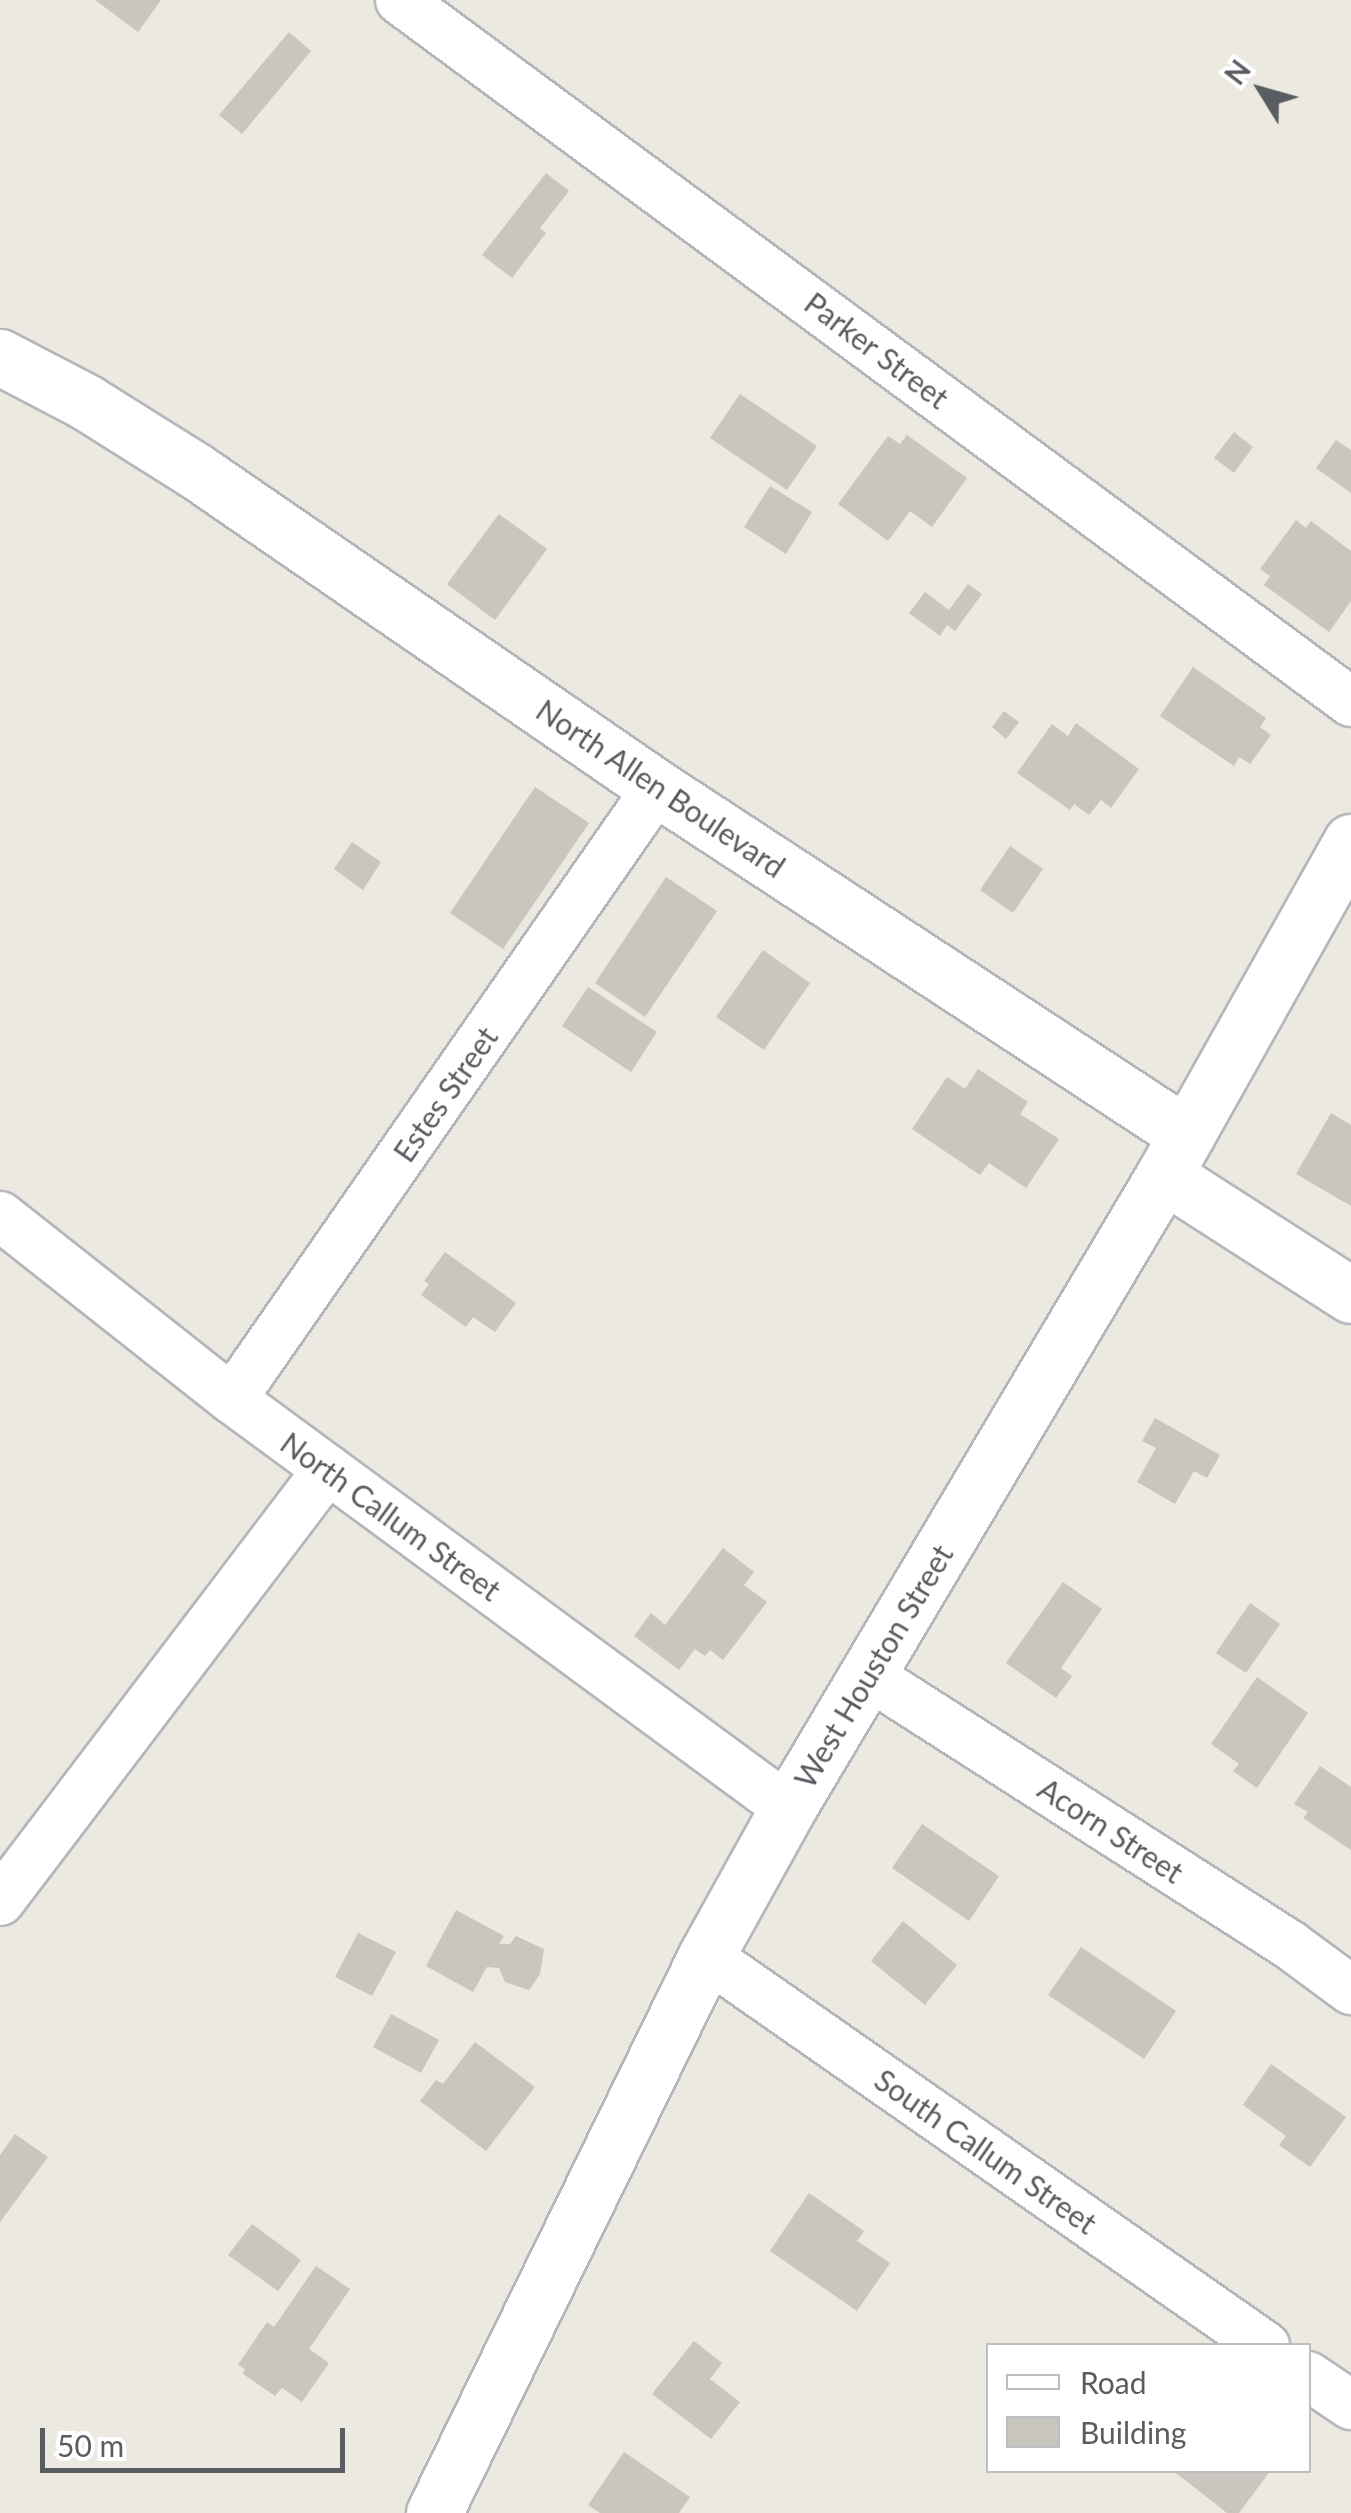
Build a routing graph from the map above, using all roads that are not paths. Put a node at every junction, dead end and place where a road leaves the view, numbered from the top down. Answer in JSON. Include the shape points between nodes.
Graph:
{"nodes":[{"id":1,"x":400,"y":0,"type":"edge"},
{"id":2,"x":0,"y":357,"type":"edge"},
{"id":3,"x":1351,"y":702,"type":"edge"},
{"id":4,"x":657,"y":788,"type":"junction"},
{"id":5,"x":1351,"y":842,"type":"edge"},
{"id":6,"x":1175,"y":1155,"type":"junction"},
{"id":7,"x":0,"y":1216,"type":"edge"},
{"id":8,"x":1351,"y":1295,"type":"edge"},
{"id":9,"x":232,"y":1399,"type":"junction"},
{"id":10,"x":328,"y":1469,"type":"junction"},
{"id":11,"x":868,"y":1675,"type":"junction"},
{"id":12,"x":788,"y":1808,"type":"junction"},
{"id":13,"x":0,"y":1901,"type":"edge"},
{"id":14,"x":706,"y":1956,"type":"junction"},
{"id":15,"x":1351,"y":1990,"type":"edge"},
{"id":16,"x":1261,"y":2343,"type":"edge"},
{"id":17,"x":1311,"y":2378,"type":"edge"},
{"id":18,"x":1351,"y":2405,"type":"edge"},
{"id":19,"x":434,"y":2513,"type":"edge"}],
"edges":[{"from":1,"to":3,"type":"street","name":"Parker Street"},
{"from":2,"to":4,"type":"main road","name":"North Allen Boulevard","via":[[140,436]]},
{"from":4,"to":6,"type":"main road","name":"North Allen Boulevard"},
{"from":4,"to":9,"type":"street","name":"Estes Street"},
{"from":5,"to":6,"type":"main road","name":"West Houston Street"},
{"from":6,"to":8,"type":"main road","name":"North Allen Boulevard"},
{"from":6,"to":11,"type":"main road","name":"West Houston Street"},
{"from":7,"to":9,"type":"street","name":"North Callum Street"},
{"from":9,"to":10,"type":"street","name":"North Callum Street"},
{"from":10,"to":12,"type":"street","name":"North Callum Street"},
{"from":10,"to":13,"type":"street"},
{"from":11,"to":12,"type":"main road","name":"West Houston Street"},
{"from":11,"to":15,"type":"street","name":"Acorn Street"},
{"from":12,"to":14,"type":"main road","name":"West Houston Street"},
{"from":14,"to":16,"type":"street","name":"South Callum Street"},
{"from":14,"to":19,"type":"main road","name":"West Houston Street"},
{"from":17,"to":18,"type":"street"}]}
